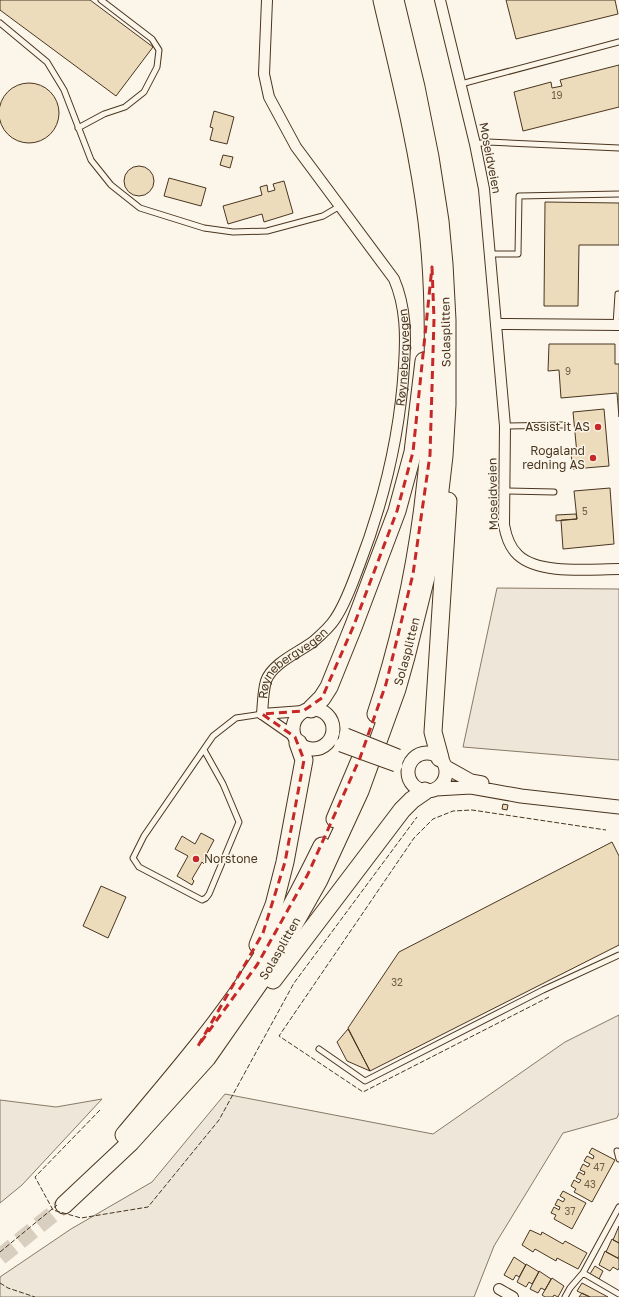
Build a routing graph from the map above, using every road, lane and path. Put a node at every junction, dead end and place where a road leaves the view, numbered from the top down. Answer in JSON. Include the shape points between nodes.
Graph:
{"nodes":[{"id":1,"x":101,"y":0,"type":"edge"},
{"id":2,"x":267,"y":0,"type":"edge"},
{"id":3,"x":382,"y":0,"type":"edge"},
{"id":4,"x":395,"y":0,"type":"edge"},
{"id":5,"x":440,"y":0,"type":"edge"},
{"id":6,"x":0,"y":23,"type":"edge"},
{"id":7,"x":619,"y":42,"type":"edge"},
{"id":8,"x":461,"y":84,"type":"junction"},
{"id":9,"x":78,"y":128,"type":"junction"},
{"id":10,"x":475,"y":144,"type":"junction"},
{"id":11,"x":619,"y":148,"type":"edge"},
{"id":12,"x":619,"y":194,"type":"edge"},
{"id":13,"x":340,"y":206,"type":"junction"},
{"id":14,"x":490,"y":254,"type":"junction"},
{"id":15,"x":432,"y":267,"type":"junction"},
{"id":16,"x":618,"y":294,"type":"dead end"},
{"id":17,"x":496,"y":324,"type":"junction"},
{"id":18,"x":618,"y":325,"type":"edge"},
{"id":19,"x":447,"y":405,"type":"junction"},
{"id":20,"x":563,"y":425,"type":"dead end"},
{"id":21,"x":505,"y":426,"type":"junction"},
{"id":22,"x":505,"y":491,"type":"junction"},
{"id":23,"x":554,"y":492,"type":"dead end"},
{"id":24,"x":619,"y":568,"type":"edge"},
{"id":25,"x":307,"y":710,"type":"junction"},
{"id":26,"x":262,"y":714,"type":"junction"},
{"id":27,"x":333,"y":725,"type":"junction"},
{"id":28,"x":297,"y":740,"type":"junction"},
{"id":29,"x":343,"y":740,"type":"junction"},
{"id":30,"x":326,"y":744,"type":"junction"},
{"id":31,"x":204,"y":750,"type":"junction"},
{"id":32,"x":412,"y":759,"type":"junction"},
{"id":33,"x":397,"y":760,"type":"junction"},
{"id":34,"x":443,"y":762,"type":"junction"},
{"id":35,"x":407,"y":775,"type":"junction"},
{"id":36,"x":431,"y":790,"type":"junction"},
{"id":37,"x":539,"y":798,"type":"junction"},
{"id":38,"x":619,"y":807,"type":"edge"},
{"id":39,"x":619,"y":955,"type":"edge"},
{"id":40,"x":319,"y":1049,"type":"dead end"},
{"id":41,"x":203,"y":1052,"type":"junction"},
{"id":42,"x":617,"y":1151,"type":"dead end"},
{"id":43,"x":619,"y":1159,"type":"edge"},
{"id":44,"x":61,"y":1202,"type":"tunnel mouth"},
{"id":45,"x":619,"y":1208,"type":"edge"},
{"id":46,"x":584,"y":1273,"type":"junction"},
{"id":47,"x":498,"y":1289,"type":"dead end"},
{"id":48,"x":619,"y":1294,"type":"edge"},
{"id":49,"x":513,"y":1297,"type":"edge"},
{"id":50,"x":565,"y":1297,"type":"edge"}],
"edges":[{"from":1,"to":9,"type":"lane","via":[[152,39],[158,50],[157,66],[144,92],[125,107],[104,114]]},
{"from":2,"to":13,"type":"street","name":"Røynebergvegen","via":[[264,74],[269,97],[296,147]]},
{"from":3,"to":15,"type":"highway","name":"Solasplitten","via":[[417,160]]},
{"from":4,"to":19,"type":"highway","name":"Solasplitten","via":[[416,87],[440,221],[447,320]]},
{"from":5,"to":8,"type":"street","name":"Moseidveien"},
{"from":6,"to":9,"type":"lane","via":[[47,62],[64,90]]},
{"from":7,"to":8,"type":"lane"},
{"from":8,"to":10,"type":"street","name":"Moseidveien"},
{"from":9,"to":13,"type":"lane","via":[[91,160],[111,185],[140,208],[204,228],[233,232],[267,231],[323,216]]},
{"from":10,"to":11,"type":"lane","via":[[488,142]]},
{"from":10,"to":14,"type":"street","name":"Moseidveien","via":[[484,188]]},
{"from":12,"to":14,"type":"lane","via":[[520,196],[518,254]]},
{"from":13,"to":26,"type":"street","name":"Røynebergvegen","via":[[389,271],[401,296],[405,355],[399,421],[390,470],[377,514],[341,609],[322,634],[273,669],[266,682]]},
{"from":14,"to":17,"type":"street","name":"Moseidveien"},
{"from":15,"to":25,"type":"highway","via":[[413,452],[397,511],[329,687],[322,698]]},
{"from":15,"to":41,"type":"highway","name":"Solasplitten","via":[[433,405],[424,513],[404,618],[386,684],[327,838],[257,965],[218,1020]]},
{"from":16,"to":18,"type":"lane"},
{"from":17,"to":18,"type":"street"},
{"from":17,"to":21,"type":"street","name":"Moseidveien"},
{"from":19,"to":34,"type":"highway","via":[[450,458],[447,538],[433,732]]},
{"from":19,"to":41,"type":"highway","name":"Solasplitten","via":[[444,456],[426,577],[397,689],[371,763],[337,843],[267,972]]},
{"from":20,"to":21,"type":"lane"},
{"from":21,"to":22,"type":"street","name":"Moseidveien"},
{"from":22,"to":23,"type":"lane"},
{"from":22,"to":24,"type":"street","name":"Moseidveien","via":[[504,525],[508,541],[516,554],[528,563],[553,569]]},
{"from":25,"to":26,"type":"street","name":"Røynebergvegen"},
{"from":25,"to":27,"type":"street","name":"Røynebergvegen","via":[[318,709],[325,712]]},
{"from":25,"to":28,"type":"street","via":[[297,716],[294,723],[293,730]]},
{"from":26,"to":28,"type":"street","name":"Røynebergvegen"},
{"from":26,"to":31,"type":"lane","via":[[236,718],[213,736]]},
{"from":27,"to":29,"type":"street","name":"Røynebergvegen"},
{"from":27,"to":30,"type":"street","via":[[333,732]]},
{"from":28,"to":30,"type":"street","name":"Røynebergvegen","via":[[304,747],[312,749]]},
{"from":28,"to":41,"type":"highway","via":[[304,760],[285,862],[274,905],[264,933]]},
{"from":29,"to":30,"type":"street","name":"Røynebergvegen"},
{"from":29,"to":33,"type":"street","name":"Røynebergvegen","bridge":true},
{"from":31,"to":31,"type":"lane","via":[[144,836],[133,858],[139,867],[202,900],[209,894],[239,822],[223,784]]},
{"from":32,"to":33,"type":"street","name":"Røynebergvegen"},
{"from":32,"to":34,"type":"street","via":[[428,752]]},
{"from":32,"to":35,"type":"street"},
{"from":33,"to":35,"type":"street","name":"Røynebergvegen"},
{"from":34,"to":36,"type":"street","via":[[445,780]]},
{"from":34,"to":37,"type":"street","via":[[471,781],[520,791]]},
{"from":35,"to":36,"type":"street","name":"Røynebergvegen","via":[[413,786]]},
{"from":36,"to":37,"type":"street","via":[[471,787]]},
{"from":36,"to":41,"type":"highway","via":[[412,800],[402,810],[252,1008]]},
{"from":37,"to":38,"type":"street"},
{"from":39,"to":40,"type":"lane","via":[[365,1081]]},
{"from":41,"to":44,"type":"highway","name":"Solasplitten","via":[[131,1142]]},
{"from":42,"to":43,"type":"lane"},
{"from":45,"to":46,"type":"lane"},
{"from":46,"to":48,"type":"lane"},
{"from":46,"to":50,"type":"lane"},
{"from":47,"to":49,"type":"street"}]}
